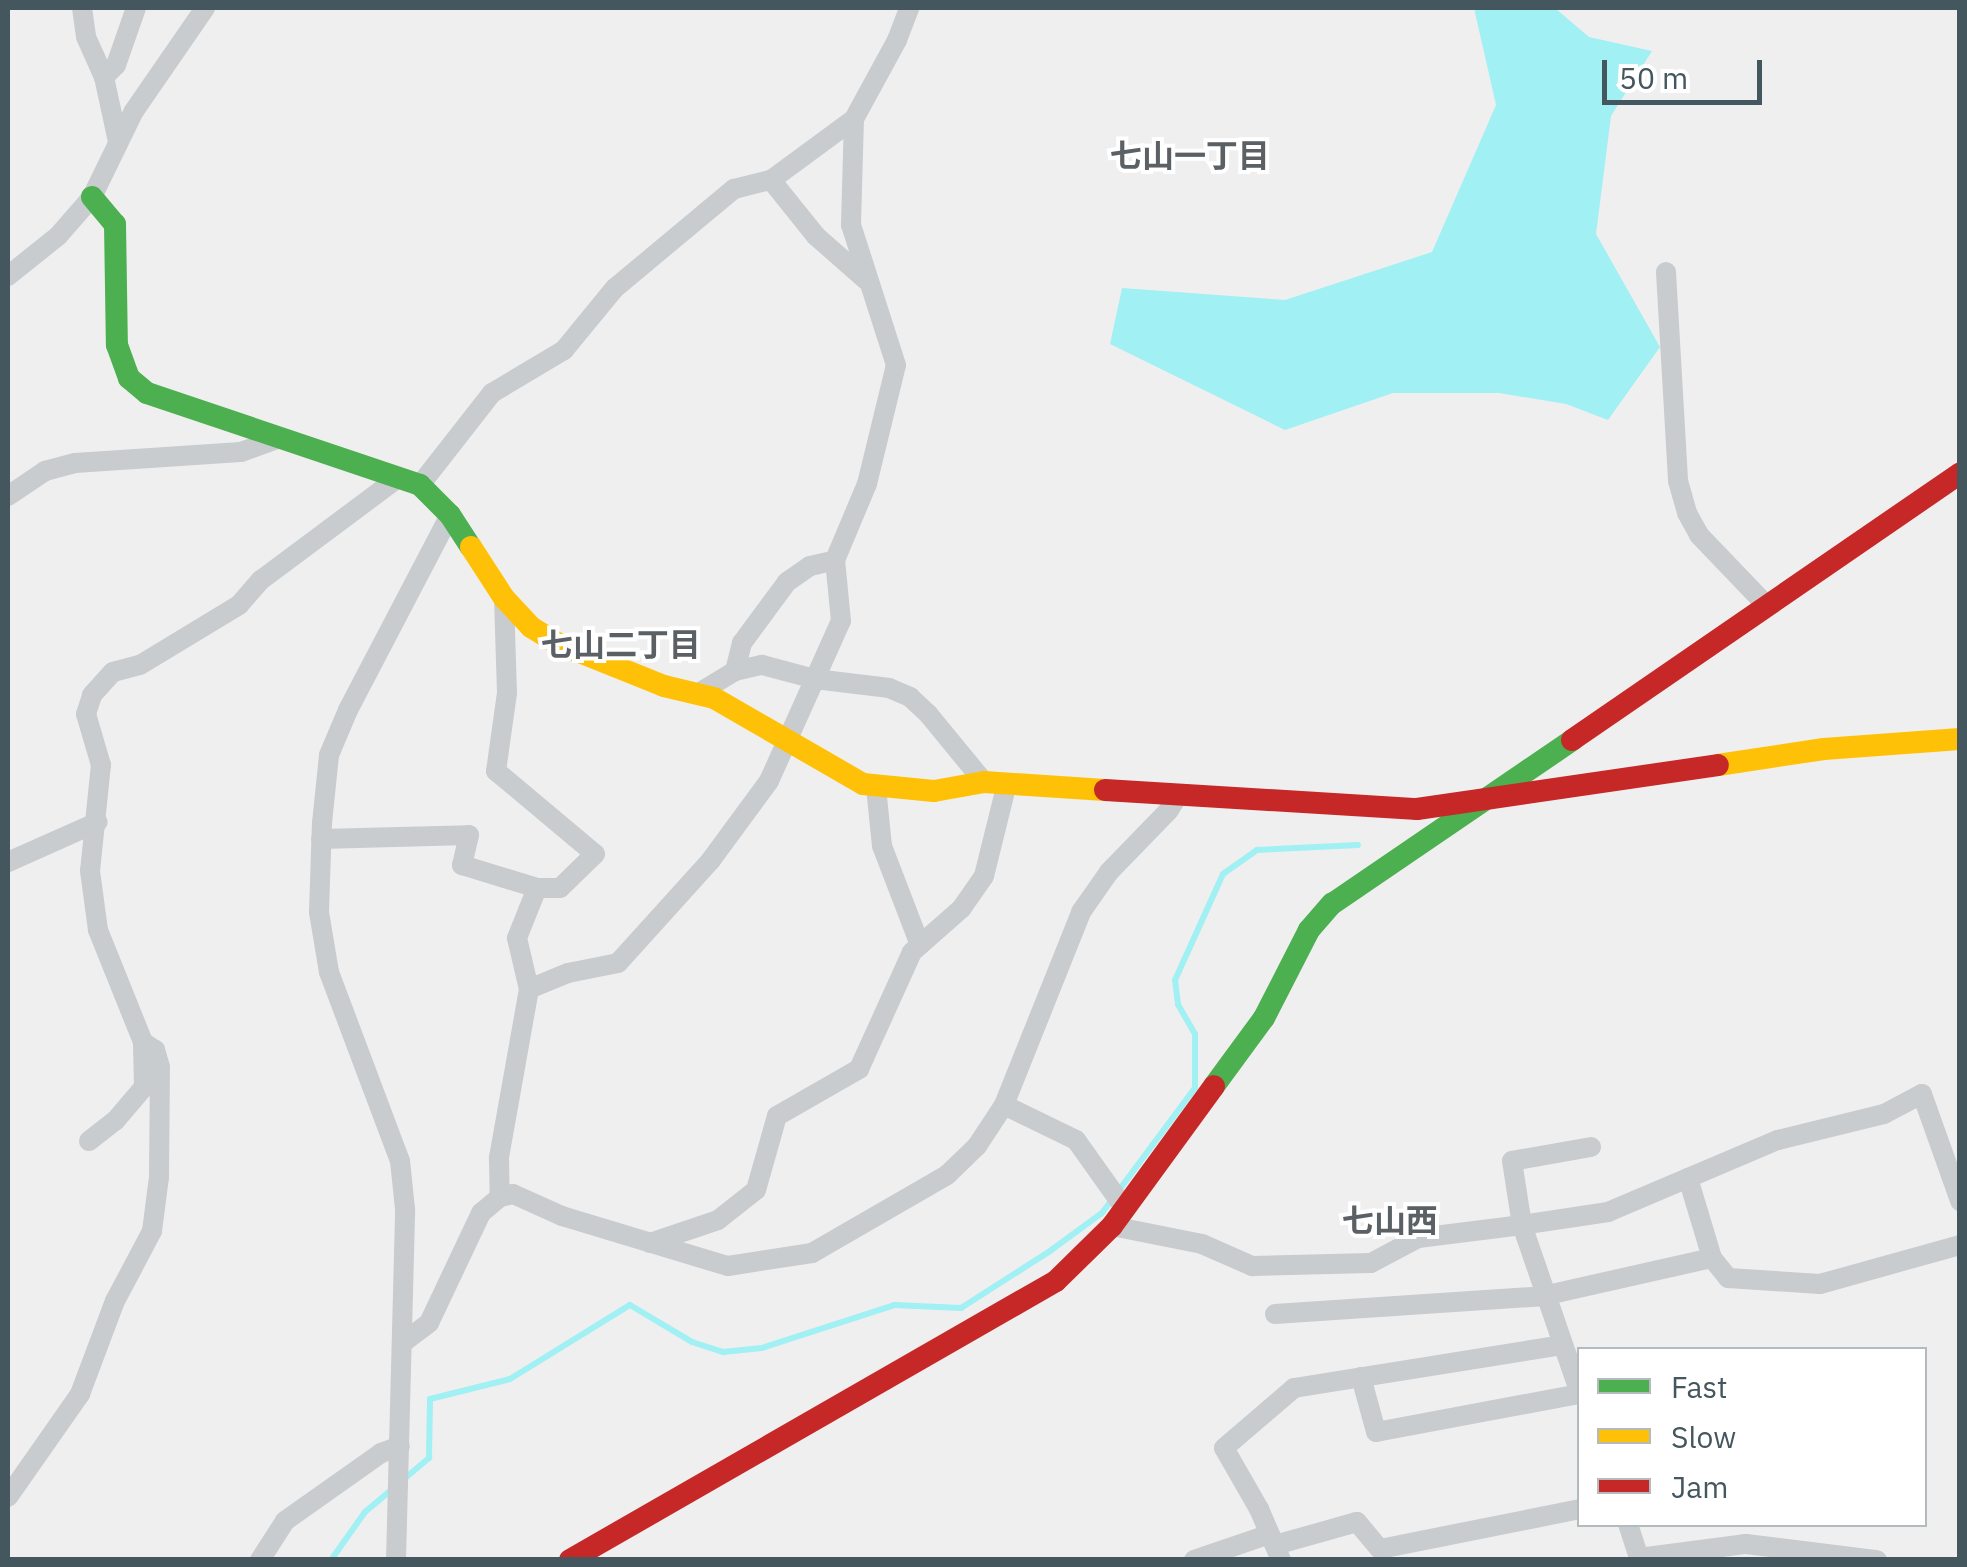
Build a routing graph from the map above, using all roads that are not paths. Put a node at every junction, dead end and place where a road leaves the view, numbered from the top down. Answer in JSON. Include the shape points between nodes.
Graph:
{"nodes":[{"id":1,"x":82,"y":8,"type":"edge"},
{"id":2,"x":136,"y":8,"type":"edge"},
{"id":3,"x":204,"y":8,"type":"edge"},
{"id":4,"x":909,"y":8,"type":"edge"},
{"id":5,"x":104,"y":78,"type":"junction"},
{"id":6,"x":854,"y":119,"type":"junction"},
{"id":7,"x":118,"y":142,"type":"junction"},
{"id":8,"x":772,"y":180,"type":"junction"},
{"id":9,"x":92,"y":197,"type":"junction"},
{"id":10,"x":1666,"y":272,"type":"dead end"},
{"id":11,"x":8,"y":276,"type":"edge"},
{"id":12,"x":866,"y":280,"type":"junction"},
{"id":13,"x":280,"y":438,"type":"junction"},
{"id":14,"x":1960,"y":473,"type":"edge"},
{"id":15,"x":409,"y":482,"type":"junction"},
{"id":16,"x":8,"y":496,"type":"edge"},
{"id":17,"x":450,"y":515,"type":"junction"},
{"id":18,"x":835,"y":560,"type":"junction"},
{"id":19,"x":504,"y":598,"type":"junction"},
{"id":20,"x":1768,"y":606,"type":"junction"},
{"id":21,"x":735,"y":671,"type":"junction"},
{"id":22,"x":816,"y":680,"type":"junction"},
{"id":23,"x":698,"y":694,"type":"junction"},
{"id":24,"x":1960,"y":739,"type":"edge"},
{"id":25,"x":790,"y":740,"type":"junction"},
{"id":26,"x":996,"y":783,"type":"junction"},
{"id":27,"x":876,"y":787,"type":"junction"},
{"id":28,"x":1178,"y":794,"type":"junction"},
{"id":29,"x":1493,"y":797,"type":"junction"},
{"id":30,"x":98,"y":822,"type":"junction"},
{"id":31,"x":321,"y":839,"type":"junction"},
{"id":32,"x":8,"y":862,"type":"edge"},
{"id":33,"x":538,"y":888,"type":"junction"},
{"id":34,"x":920,"y":944,"type":"junction"},
{"id":35,"x":529,"y":989,"type":"junction"},
{"id":36,"x":143,"y":1042,"type":"junction"},
{"id":37,"x":1004,"y":1105,"type":"junction"},
{"id":38,"x":89,"y":1141,"type":"dead end"},
{"id":39,"x":1591,"y":1147,"type":"dead end"},
{"id":40,"x":1688,"y":1178,"type":"junction"},
{"id":41,"x":500,"y":1197,"type":"junction"},
{"id":42,"x":1960,"y":1201,"type":"edge"},
{"id":43,"x":1118,"y":1218,"type":"junction"},
{"id":44,"x":1522,"y":1226,"type":"junction"},
{"id":45,"x":650,"y":1244,"type":"junction"},
{"id":46,"x":1960,"y":1244,"type":"edge"},
{"id":47,"x":1712,"y":1258,"type":"junction"},
{"id":48,"x":1543,"y":1296,"type":"junction"},
{"id":49,"x":1275,"y":1314,"type":"dead end"},
{"id":50,"x":405,"y":1340,"type":"junction"},
{"id":51,"x":1562,"y":1346,"type":"junction"},
{"id":52,"x":1361,"y":1377,"type":"junction"},
{"id":53,"x":1577,"y":1386,"type":"edge"},
{"id":54,"x":1577,"y":1395,"type":"edge"},
{"id":55,"x":400,"y":1446,"type":"junction"},
{"id":56,"x":8,"y":1498,"type":"edge"},
{"id":57,"x":1577,"y":1510,"type":"edge"},
{"id":58,"x":1629,"y":1527,"type":"edge"},
{"id":59,"x":1275,"y":1546,"type":"edge"},
{"id":60,"x":260,"y":1560,"type":"edge"},
{"id":61,"x":396,"y":1560,"type":"edge"},
{"id":62,"x":570,"y":1560,"type":"edge"},
{"id":63,"x":1194,"y":1560,"type":"edge"},
{"id":64,"x":1877,"y":1560,"type":"edge"}],
"edges":[{"from":1,"to":5,"type":"street"},
{"from":2,"to":5,"type":"street","via":[[116,65]]},
{"from":3,"to":7,"type":"street"},
{"from":4,"to":6,"type":"street"},
{"from":5,"to":7,"type":"street"},
{"from":6,"to":8,"type":"street"},
{"from":6,"to":12,"type":"street","via":[[852,225]]},
{"from":7,"to":9,"type":"street"},
{"from":8,"to":12,"type":"street","via":[[816,236]]},
{"from":8,"to":15,"type":"street","via":[[734,189],[616,288],[564,350],[492,393]]},
{"from":9,"to":11,"type":"street","via":[[58,236]]},
{"from":9,"to":13,"type":"street","via":[[115,224],[117,346],[129,378],[147,393]]},
{"from":10,"to":20,"type":"street","via":[[1678,480],[1687,513],[1699,535]]},
{"from":12,"to":18,"type":"street","via":[[896,364],[867,484]]},
{"from":13,"to":15,"type":"street"},
{"from":13,"to":16,"type":"street","via":[[241,452],[76,463],[44,471]]},
{"from":14,"to":20,"type":"street"},
{"from":15,"to":17,"type":"street"},
{"from":15,"to":30,"type":"street","via":[[261,580],[239,605],[140,665],[112,672],[86,714],[101,764]]},
{"from":17,"to":19,"type":"street"},
{"from":17,"to":31,"type":"street","via":[[329,755]]},
{"from":18,"to":21,"type":"street","via":[[787,582],[742,643]]},
{"from":18,"to":22,"type":"street","via":[[840,621]]},
{"from":19,"to":23,"type":"street","via":[[558,643]]},
{"from":19,"to":33,"type":"street","via":[[508,693],[496,771],[594,854],[560,888]]},
{"from":20,"to":29,"type":"street"},
{"from":21,"to":22,"type":"street","via":[[762,664]]},
{"from":21,"to":23,"type":"street"},
{"from":22,"to":25,"type":"street"},
{"from":22,"to":26,"type":"street","via":[[889,688],[910,697]]},
{"from":23,"to":25,"type":"street"},
{"from":24,"to":29,"type":"street","via":[[1824,750]]},
{"from":25,"to":27,"type":"street"},
{"from":25,"to":35,"type":"street","via":[[711,860],[618,963]]},
{"from":26,"to":27,"type":"street","via":[[934,791]]},
{"from":26,"to":28,"type":"street"},
{"from":26,"to":34,"type":"street","via":[[984,876],[960,910]]},
{"from":27,"to":34,"type":"street","via":[[882,846]]},
{"from":28,"to":29,"type":"street","via":[[1417,809]]},
{"from":28,"to":37,"type":"street","via":[[1080,912]]},
{"from":29,"to":43,"type":"street","via":[[1332,904],[1309,930],[1264,1018]]},
{"from":30,"to":32,"type":"street"},
{"from":30,"to":36,"type":"street","via":[[90,871],[98,930]]},
{"from":31,"to":33,"type":"street","via":[[469,835],[462,865]]},
{"from":31,"to":50,"type":"street","via":[[319,912],[329,972],[400,1162]]},
{"from":33,"to":35,"type":"street","via":[[517,938]]},
{"from":34,"to":45,"type":"street","via":[[897,978],[858,1069],[778,1116],[756,1190],[718,1220]]},
{"from":35,"to":41,"type":"street","via":[[499,1158]]},
{"from":36,"to":38,"type":"street","via":[[144,1087]]},
{"from":36,"to":56,"type":"street","via":[[155,1050],[160,1067],[160,1177],[152,1230],[80,1394]]},
{"from":37,"to":43,"type":"street","via":[[1076,1140]]},
{"from":37,"to":45,"type":"street","via":[[947,1175],[812,1253],[728,1266]]},
{"from":39,"to":44,"type":"street","via":[[1512,1161]]},
{"from":40,"to":42,"type":"street","via":[[1778,1140],[1884,1114],[1922,1094]]},
{"from":40,"to":44,"type":"street","via":[[1608,1212]]},
{"from":40,"to":47,"type":"street"},
{"from":41,"to":45,"type":"street","via":[[513,1194]]},
{"from":41,"to":50,"type":"street","via":[[481,1213],[429,1322]]},
{"from":43,"to":44,"type":"street","via":[[1252,1266],[1371,1263],[1418,1238]]},
{"from":43,"to":62,"type":"street","via":[[1056,1281]]},
{"from":44,"to":48,"type":"street"},
{"from":46,"to":47,"type":"street","via":[[1820,1284],[1728,1278]]},
{"from":47,"to":48,"type":"street"},
{"from":48,"to":49,"type":"street"},
{"from":48,"to":51,"type":"street"},
{"from":50,"to":55,"type":"street"},
{"from":51,"to":52,"type":"street"},
{"from":51,"to":53,"type":"street"},
{"from":52,"to":54,"type":"street","via":[[1376,1432]]},
{"from":52,"to":59,"type":"street","via":[[1294,1388],[1224,1448]]},
{"from":55,"to":60,"type":"street","via":[[285,1521]]},
{"from":55,"to":61,"type":"street"},
{"from":57,"to":59,"type":"street","via":[[1380,1549],[1356,1522]]},
{"from":58,"to":64,"type":"street","via":[[1638,1558],[1746,1544]]},
{"from":59,"to":63,"type":"street"}]}
